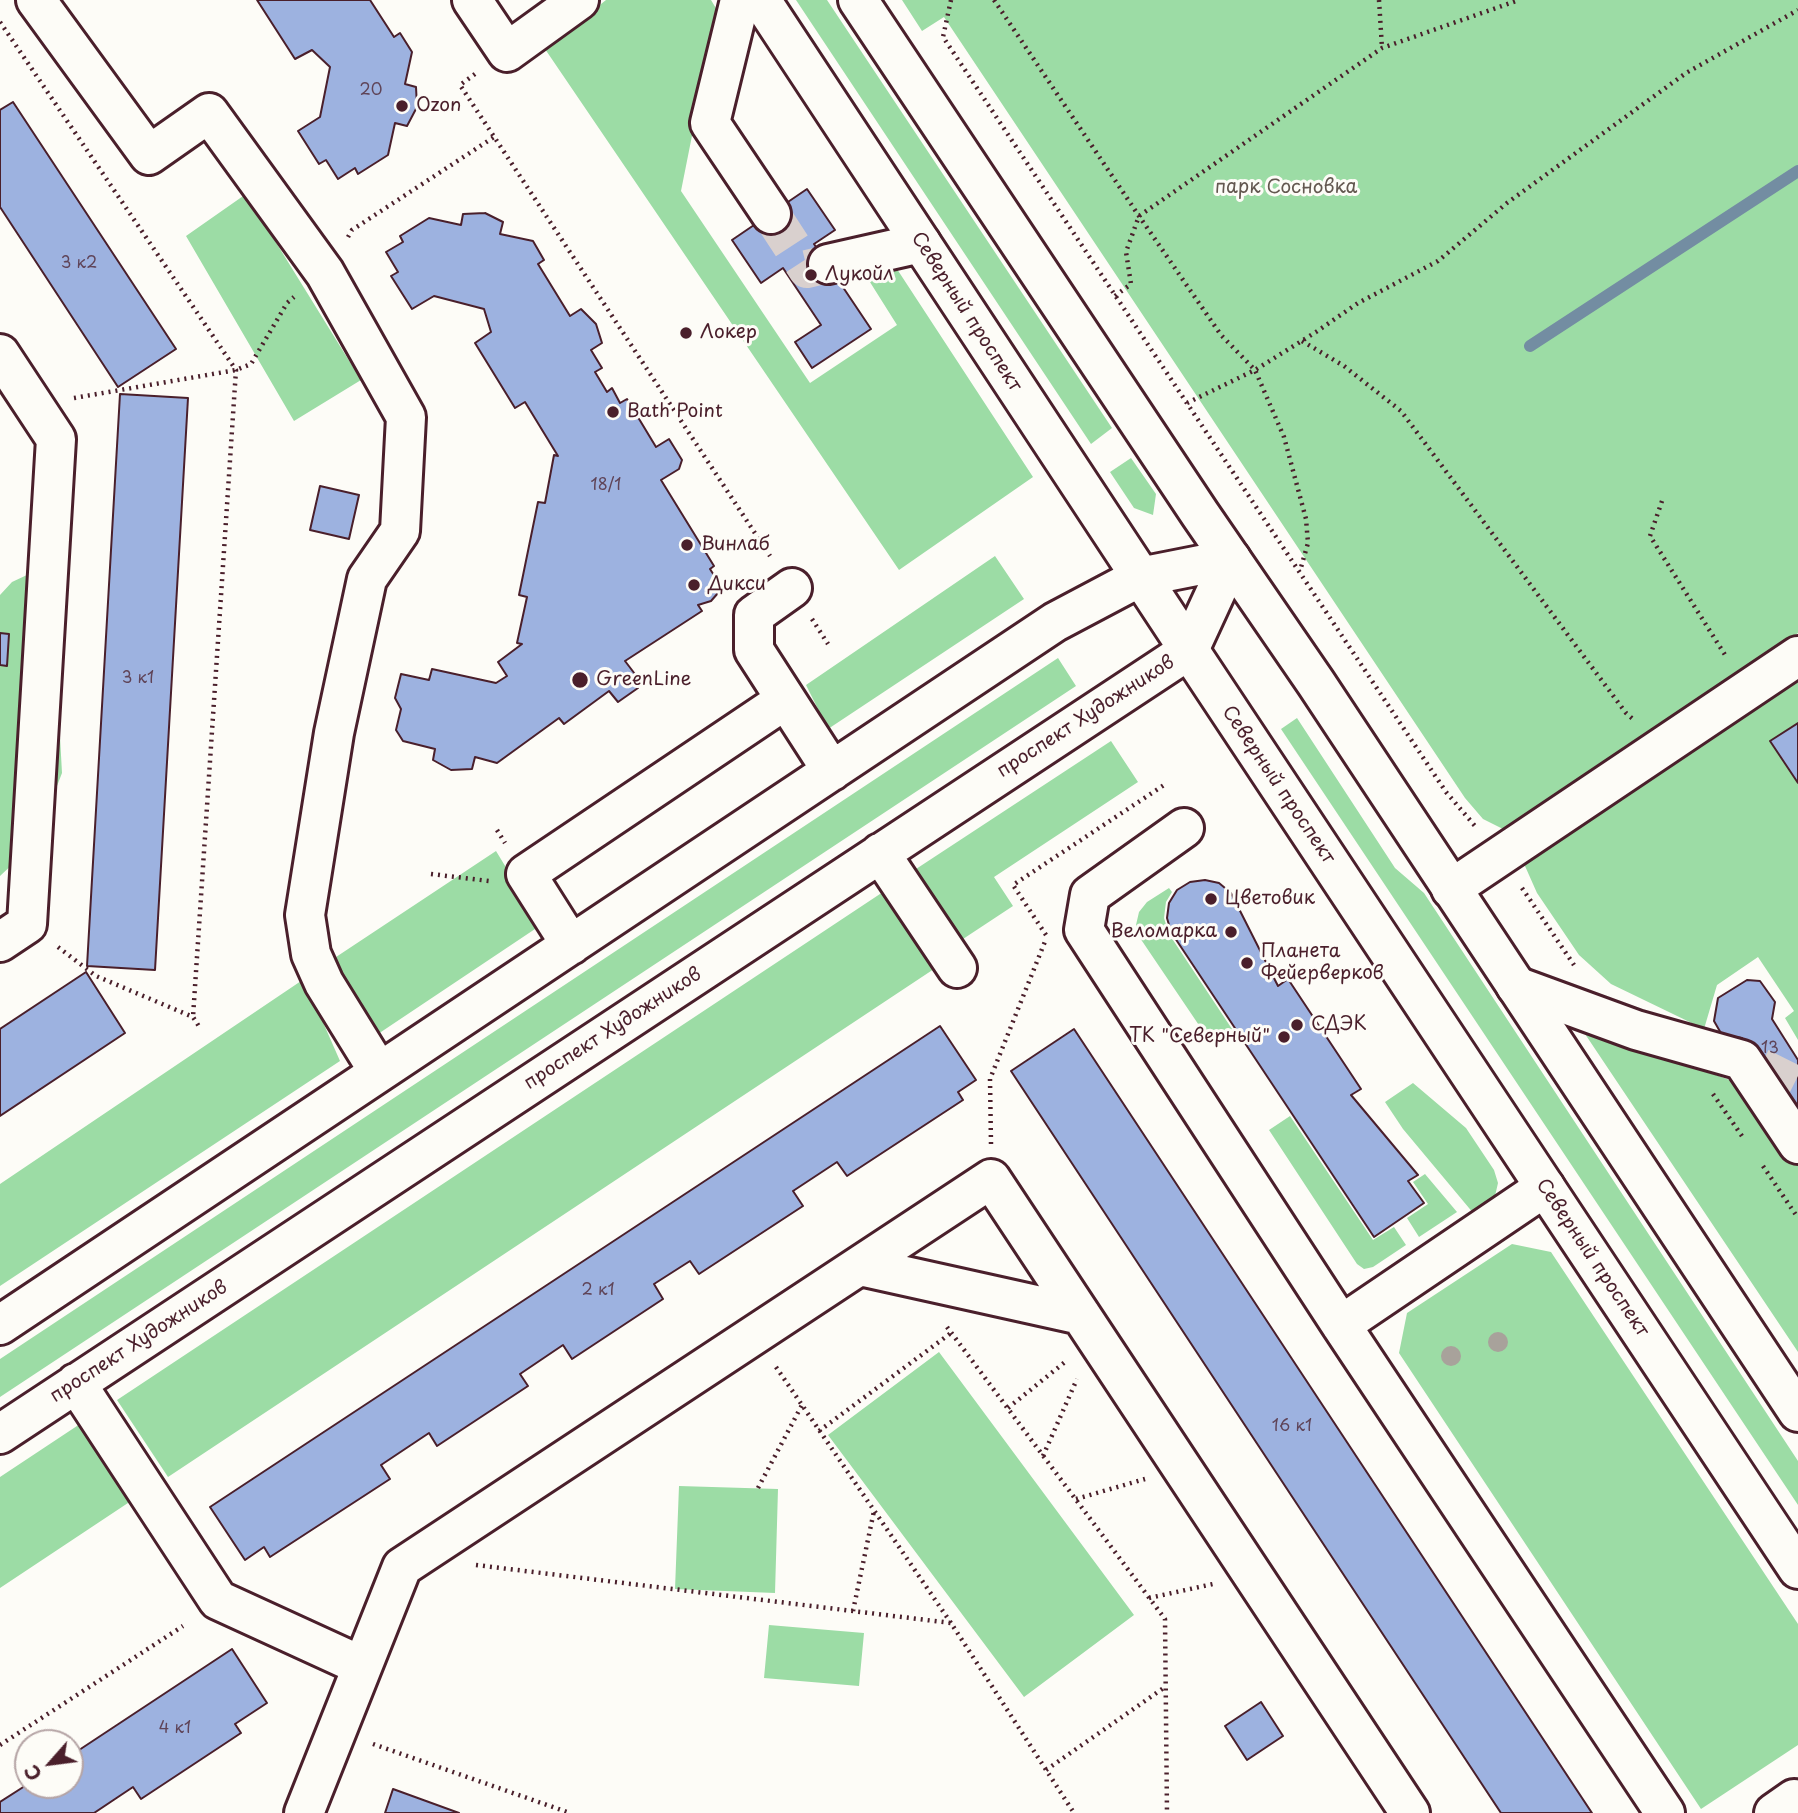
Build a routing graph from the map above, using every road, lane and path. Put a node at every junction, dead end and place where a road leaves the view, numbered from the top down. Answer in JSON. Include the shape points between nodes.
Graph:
{"nodes":[{"id":1,"x":36,"y":0,"type":"edge"},
{"id":2,"x":472,"y":0,"type":"edge"},
{"id":3,"x":579,"y":0,"type":"edge"},
{"id":4,"x":740,"y":0,"type":"edge"},
{"id":5,"x":761,"y":0,"type":"edge"},
{"id":6,"x":858,"y":0,"type":"edge"},
{"id":7,"x":951,"y":0,"type":"edge"},
{"id":8,"x":994,"y":0,"type":"edge"},
{"id":9,"x":1379,"y":0,"type":"edge"},
{"id":10,"x":1519,"y":0,"type":"edge"},
{"id":11,"x":1798,"y":10,"type":"edge"},
{"id":12,"x":0,"y":22,"type":"edge"},
{"id":13,"x":1382,"y":48,"type":"junction"},
{"id":14,"x":507,"y":52,"type":"junction"},
{"id":15,"x":494,"y":137,"type":"junction"},
{"id":16,"x":771,"y":214,"type":"tunnel mouth"},
{"id":17,"x":1139,"y":216,"type":"junction"},
{"id":18,"x":920,"y":243,"type":"junction"},
{"id":19,"x":828,"y":264,"type":"tunnel mouth"},
{"id":20,"x":325,"y":273,"type":"junction"},
{"id":21,"x":1115,"y":296,"type":"junction"},
{"id":22,"x":1302,"y":341,"type":"junction"},
{"id":23,"x":0,"y":354,"type":"edge"},
{"id":24,"x":236,"y":370,"type":"junction"},
{"id":25,"x":1255,"y":370,"type":"junction"},
{"id":26,"x":1186,"y":403,"type":"junction"},
{"id":27,"x":33,"y":404,"type":"junction"},
{"id":28,"x":1662,"y":501,"type":"dead end"},
{"id":29,"x":1231,"y":559,"type":"junction"},
{"id":30,"x":1300,"y":572,"type":"junction"},
{"id":31,"x":1140,"y":577,"type":"junction"},
{"id":32,"x":792,"y":588,"type":"junction"},
{"id":33,"x":828,"y":644,"type":"dead end"},
{"id":34,"x":1189,"y":650,"type":"junction"},
{"id":35,"x":1798,"y":656,"type":"edge"},
{"id":36,"x":1356,"y":657,"type":"dead end"},
{"id":37,"x":1747,"y":690,"type":"junction"},
{"id":38,"x":785,"y":700,"type":"junction"},
{"id":39,"x":1664,"y":746,"type":"junction"},
{"id":40,"x":832,"y":771,"type":"junction"},
{"id":41,"x":1184,"y":828,"type":"dead end"},
{"id":42,"x":880,"y":853,"type":"junction"},
{"id":43,"x":431,"y":874,"type":"dead end"},
{"id":44,"x":456,"y":877,"type":"dead end"},
{"id":45,"x":1451,"y":889,"type":"junction"},
{"id":46,"x":13,"y":933,"type":"edge"},
{"id":47,"x":1047,"y":936,"type":"dead end"},
{"id":48,"x":571,"y":945,"type":"junction"},
{"id":49,"x":957,"y":968,"type":"dead end"},
{"id":50,"x":1516,"y":986,"type":"junction"},
{"id":51,"x":193,"y":1017,"type":"junction"},
{"id":52,"x":200,"y":1028,"type":"dead end"},
{"id":53,"x":1677,"y":1041,"type":"junction"},
{"id":54,"x":379,"y":1072,"type":"junction"},
{"id":55,"x":1745,"y":1141,"type":"dead end"},
{"id":56,"x":1798,"y":1144,"type":"edge"},
{"id":57,"x":1760,"y":1163,"type":"dead end"},
{"id":58,"x":992,"y":1179,"type":"junction"},
{"id":59,"x":1545,"y":1187,"type":"junction"},
{"id":60,"x":1798,"y":1218,"type":"edge"},
{"id":61,"x":860,"y":1266,"type":"junction"},
{"id":62,"x":943,"y":1322,"type":"dead end"},
{"id":63,"x":0,"y":1325,"type":"edge"},
{"id":64,"x":1341,"y":1325,"type":"junction"},
{"id":65,"x":1088,"y":1326,"type":"junction"},
{"id":66,"x":951,"y":1333,"type":"junction"},
{"id":67,"x":754,"y":1335,"type":"junction"},
{"id":68,"x":76,"y":1383,"type":"junction"},
{"id":69,"x":802,"y":1405,"type":"junction"},
{"id":70,"x":1008,"y":1408,"type":"junction"},
{"id":71,"x":1798,"y":1412,"type":"edge"},
{"id":72,"x":819,"y":1431,"type":"junction"},
{"id":73,"x":0,"y":1434,"type":"edge"},
{"id":74,"x":1043,"y":1456,"type":"junction"},
{"id":75,"x":1182,"y":1468,"type":"junction"},
{"id":76,"x":758,"y":1488,"type":"dead end"},
{"id":77,"x":1076,"y":1499,"type":"junction"},
{"id":78,"x":874,"y":1511,"type":"junction"},
{"id":79,"x":416,"y":1558,"type":"junction"},
{"id":80,"x":1798,"y":1569,"type":"edge"},
{"id":81,"x":1253,"y":1575,"type":"junction"},
{"id":82,"x":1149,"y":1598,"type":"junction"},
{"id":83,"x":853,"y":1611,"type":"junction"},
{"id":84,"x":951,"y":1623,"type":"junction"},
{"id":85,"x":183,"y":1626,"type":"dead end"},
{"id":86,"x":362,"y":1666,"type":"junction"},
{"id":87,"x":1165,"y":1687,"type":"junction"},
{"id":88,"x":336,"y":1731,"type":"junction"},
{"id":89,"x":0,"y":1745,"type":"edge"},
{"id":90,"x":1046,"y":1770,"type":"junction"},
{"id":91,"x":1798,"y":1805,"type":"edge"},
{"id":92,"x":304,"y":1813,"type":"edge"},
{"id":93,"x":570,"y":1813,"type":"edge"},
{"id":94,"x":1074,"y":1813,"type":"edge"},
{"id":95,"x":1167,"y":1813,"type":"edge"},
{"id":96,"x":1410,"y":1813,"type":"edge"},
{"id":97,"x":1665,"y":1813,"type":"edge"},
{"id":98,"x":1774,"y":1813,"type":"edge"}],
"edges":[{"from":1,"to":20,"type":"street","via":[[149,155],[209,113]]},
{"from":2,"to":14,"type":"street"},
{"from":3,"to":14,"type":"street"},
{"from":4,"to":16,"type":"street","via":[[710,123]]},
{"from":5,"to":18,"type":"street","name":"Северный проспект"},
{"from":6,"to":29,"type":"street"},
{"from":7,"to":21,"type":"path","via":[[943,37]]},
{"from":8,"to":17,"type":"path"},
{"from":9,"to":13,"type":"path"},
{"from":10,"to":13,"type":"path"},
{"from":11,"to":22,"type":"path","via":[[1686,73],[1507,203],[1438,261],[1358,303]]},
{"from":12,"to":24,"type":"path"},
{"from":13,"to":17,"type":"path"},
{"from":14,"to":15,"type":"path","via":[[460,85]]},
{"from":15,"to":20,"type":"path","via":[[352,230]]},
{"from":15,"to":32,"type":"path"},
{"from":17,"to":21,"type":"path","via":[[1126,252],[1131,284]]},
{"from":17,"to":25,"type":"path","via":[[1222,335]]},
{"from":18,"to":19,"type":"street"},
{"from":18,"to":31,"type":"street","name":"Северный проспект"},
{"from":20,"to":24,"type":"path","via":[[287,303],[251,364]]},
{"from":20,"to":54,"type":"street","via":[[407,417],[400,531],[367,579],[334,733],[304,915],[311,954],[324,983]]},
{"from":21,"to":26,"type":"path"},
{"from":22,"to":25,"type":"path"},
{"from":22,"to":39,"type":"path","via":[[1344,366],[1401,411],[1626,713]]},
{"from":23,"to":27,"type":"street"},
{"from":24,"to":27,"type":"path"},
{"from":24,"to":51,"type":"path"},
{"from":25,"to":26,"type":"path"},
{"from":25,"to":30,"type":"path","via":[[1284,437],[1306,519],[1308,542]]},
{"from":26,"to":30,"type":"path"},
{"from":27,"to":46,"type":"street","via":[[56,439]]},
{"from":28,"to":37,"type":"path","via":[[1650,536]]},
{"from":29,"to":31,"type":"street"},
{"from":29,"to":34,"type":"street","name":"проспект Художников"},
{"from":29,"to":45,"type":"street"},
{"from":30,"to":36,"type":"path"},
{"from":31,"to":34,"type":"street","name":"Северный проспект"},
{"from":31,"to":40,"type":"street","via":[[1055,622]]},
{"from":32,"to":33,"type":"path"},
{"from":32,"to":38,"type":"street","via":[[754,615],[754,650]]},
{"from":34,"to":42,"type":"street","name":"проспект Художников"},
{"from":34,"to":59,"type":"street","name":"Северный проспект"},
{"from":35,"to":37,"type":"street"},
{"from":37,"to":39,"type":"street"},
{"from":38,"to":40,"type":"street"},
{"from":38,"to":48,"type":"street","via":[[526,874]]},
{"from":39,"to":45,"type":"street"},
{"from":40,"to":48,"type":"street"},
{"from":41,"to":64,"type":"street","via":[[1090,895],[1084,930]]},
{"from":42,"to":49,"type":"street"},
{"from":42,"to":68,"type":"street","name":"проспект Художников"},
{"from":43,"to":44,"type":"path"},
{"from":45,"to":50,"type":"street"},
{"from":46,"to":51,"type":"path","via":[[96,976]]},
{"from":47,"to":58,"type":"path","via":[[990,1079]]},
{"from":48,"to":54,"type":"street"},
{"from":50,"to":53,"type":"street"},
{"from":50,"to":71,"type":"street"},
{"from":51,"to":52,"type":"path"},
{"from":53,"to":55,"type":"path"},
{"from":53,"to":56,"type":"street","via":[[1751,1063]]},
{"from":54,"to":63,"type":"street"},
{"from":57,"to":60,"type":"path"},
{"from":58,"to":61,"type":"street"},
{"from":58,"to":65,"type":"street"},
{"from":59,"to":64,"type":"street"},
{"from":59,"to":80,"type":"street","name":"Северный проспект"},
{"from":61,"to":65,"type":"street"},
{"from":61,"to":67,"type":"street"},
{"from":62,"to":66,"type":"path"},
{"from":64,"to":97,"type":"street"},
{"from":65,"to":70,"type":"path"},
{"from":65,"to":74,"type":"path"},
{"from":65,"to":75,"type":"street"},
{"from":66,"to":70,"type":"path"},
{"from":66,"to":72,"type":"path"},
{"from":67,"to":69,"type":"path"},
{"from":67,"to":79,"type":"street"},
{"from":68,"to":73,"type":"street","name":"проспект Художников"},
{"from":68,"to":86,"type":"street","via":[[218,1600]]},
{"from":69,"to":72,"type":"path"},
{"from":69,"to":76,"type":"path"},
{"from":70,"to":74,"type":"path"},
{"from":72,"to":78,"type":"path"},
{"from":74,"to":77,"type":"path"},
{"from":75,"to":77,"type":"path"},
{"from":75,"to":81,"type":"street"},
{"from":77,"to":82,"type":"path"},
{"from":78,"to":83,"type":"path"},
{"from":78,"to":84,"type":"path"},
{"from":79,"to":83,"type":"path"},
{"from":79,"to":86,"type":"street","via":[[402,1567]]},
{"from":81,"to":82,"type":"path"},
{"from":81,"to":96,"type":"street"},
{"from":82,"to":87,"type":"path","via":[[1165,1619]]},
{"from":83,"to":84,"type":"path"},
{"from":84,"to":90,"type":"path"},
{"from":85,"to":89,"type":"path"},
{"from":86,"to":88,"type":"street"},
{"from":87,"to":90,"type":"path"},
{"from":87,"to":95,"type":"path"},
{"from":88,"to":92,"type":"street"},
{"from":88,"to":93,"type":"path"},
{"from":90,"to":94,"type":"path"},
{"from":91,"to":98,"type":"street","via":[[1794,1799]]}]}
